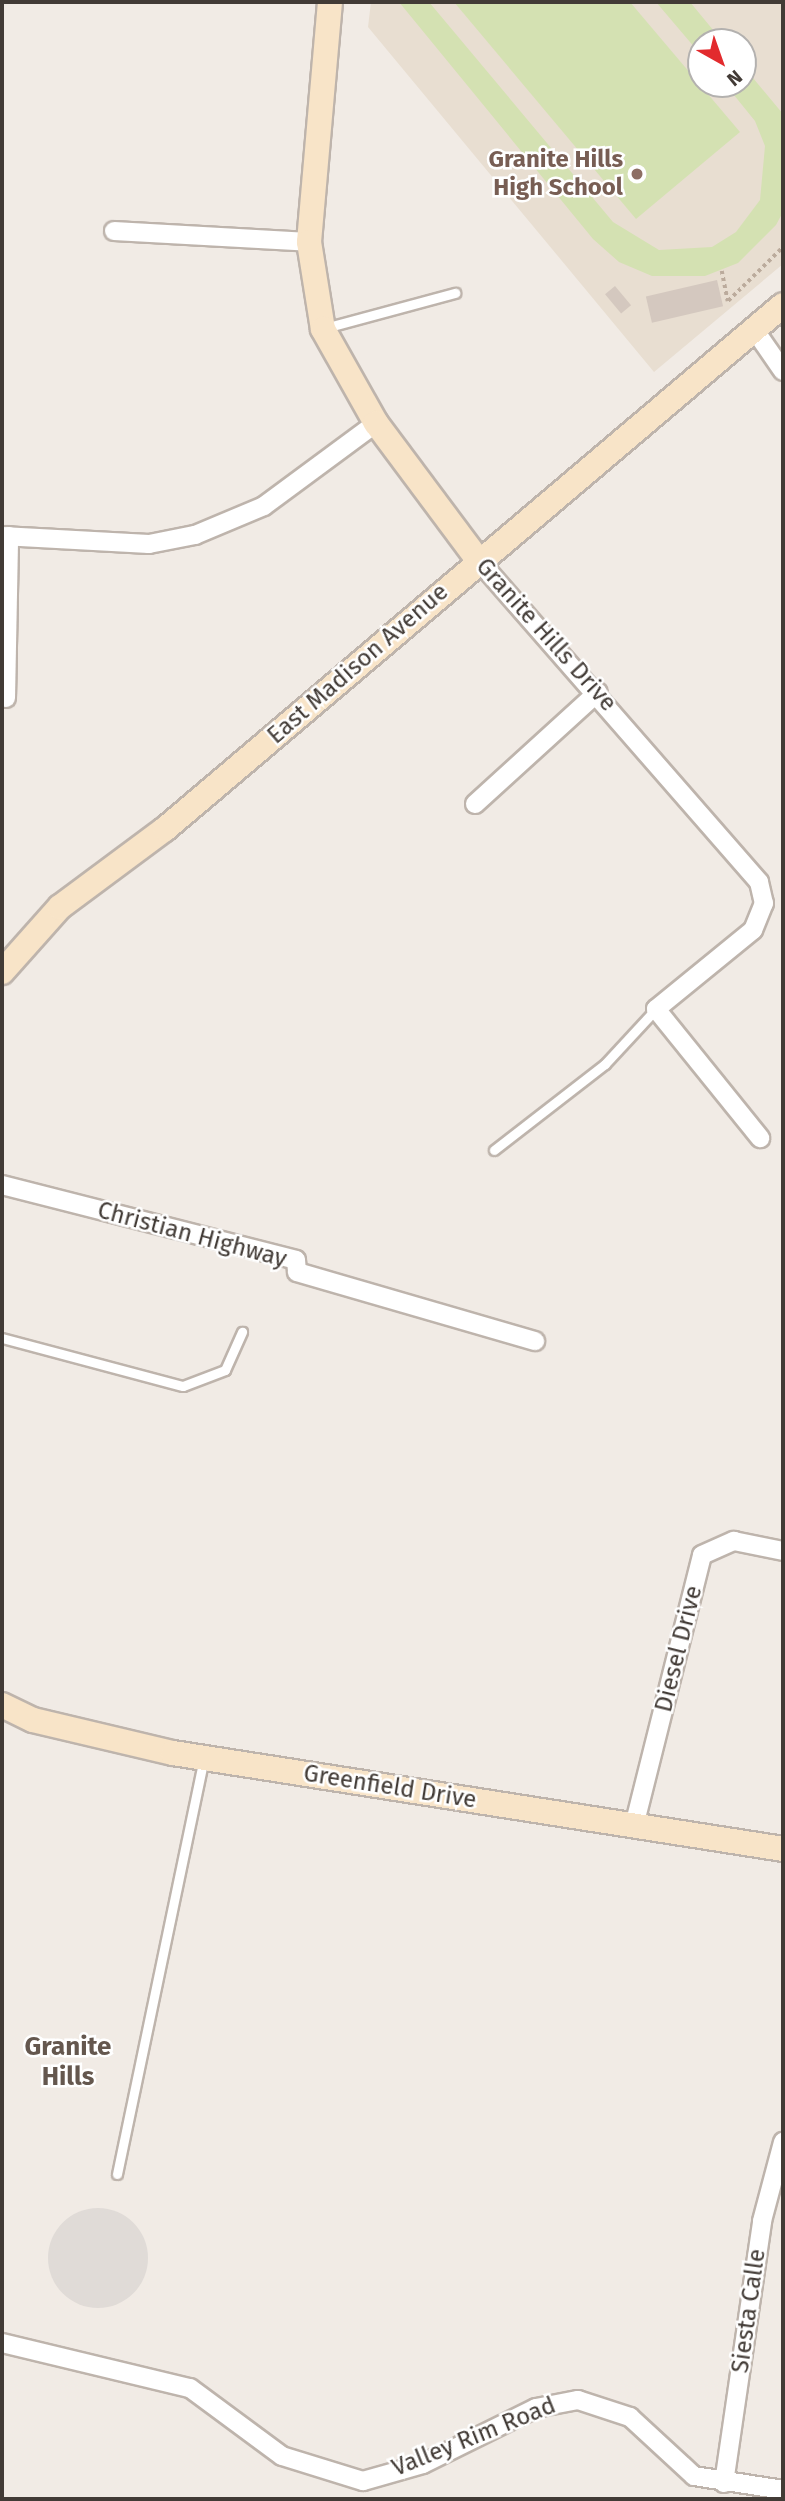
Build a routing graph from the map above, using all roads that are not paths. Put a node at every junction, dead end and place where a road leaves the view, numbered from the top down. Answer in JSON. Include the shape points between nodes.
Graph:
{"nodes":[{"id":1,"x":330,"y":2,"type":"edge"},
{"id":2,"x":114,"y":231,"type":"dead end"},
{"id":3,"x":309,"y":242,"type":"junction"},
{"id":4,"x":455,"y":293,"type":"dead end"},
{"id":5,"x":783,"y":305,"type":"edge"},
{"id":6,"x":323,"y":329,"type":"junction"},
{"id":7,"x":754,"y":329,"type":"junction"},
{"id":8,"x":783,"y":371,"type":"edge"},
{"id":9,"x":376,"y":423,"type":"junction"},
{"id":10,"x":5,"y":536,"type":"edge"},
{"id":11,"x":480,"y":561,"type":"junction"},
{"id":12,"x":598,"y":692,"type":"junction"},
{"id":13,"x":6,"y":698,"type":"dead end"},
{"id":14,"x":475,"y":804,"type":"dead end"},
{"id":15,"x":2,"y":972,"type":"edge"},
{"id":16,"x":656,"y":1009,"type":"junction"},
{"id":17,"x":760,"y":1138,"type":"dead end"},
{"id":18,"x":494,"y":1150,"type":"dead end"},
{"id":19,"x":2,"y":1185,"type":"edge"},
{"id":20,"x":242,"y":1332,"type":"dead end"},
{"id":21,"x":2,"y":1338,"type":"edge"},
{"id":22,"x":535,"y":1341,"type":"dead end"},
{"id":23,"x":783,"y":1551,"type":"edge"},
{"id":24,"x":2,"y":1705,"type":"edge"},
{"id":25,"x":204,"y":1758,"type":"junction"},
{"id":26,"x":634,"y":1826,"type":"junction"},
{"id":27,"x":783,"y":1849,"type":"edge"},
{"id":28,"x":783,"y":2141,"type":"edge"},
{"id":29,"x":117,"y":2174,"type":"dead end"},
{"id":30,"x":2,"y":2343,"type":"edge"},
{"id":31,"x":724,"y":2483,"type":"junction"},
{"id":32,"x":783,"y":2490,"type":"edge"}],
"edges":[{"from":1,"to":3,"type":"street","name":"Granite Hills Drive"},
{"from":2,"to":3,"type":"street"},
{"from":3,"to":6,"type":"street","name":"Granite Hills Drive"},
{"from":4,"to":6,"type":"lane"},
{"from":5,"to":7,"type":"street","name":"East Madison Avenue"},
{"from":6,"to":9,"type":"street","name":"Granite Hills Drive"},
{"from":7,"to":8,"type":"street"},
{"from":7,"to":11,"type":"street","name":"East Madison Avenue"},
{"from":9,"to":10,"type":"street","via":[[264,506],[195,535],[149,544]]},
{"from":9,"to":11,"type":"street","name":"Granite Hills Drive"},
{"from":10,"to":13,"type":"street"},
{"from":11,"to":12,"type":"street","name":"Granite Hills Drive"},
{"from":11,"to":15,"type":"street","name":"East Madison Avenue","via":[[165,829],[60,907]]},
{"from":12,"to":14,"type":"street"},
{"from":12,"to":16,"type":"street","name":"Granite Hills Drive","via":[[759,882],[764,903],[753,930]]},
{"from":16,"to":17,"type":"street"},
{"from":16,"to":18,"type":"lane","via":[[605,1064]]},
{"from":19,"to":22,"type":"street","name":"Christian Highway","via":[[296,1260],[297,1272]]},
{"from":20,"to":21,"type":"lane","via":[[225,1370],[183,1387]]},
{"from":23,"to":26,"type":"street","name":"Diesel Drive","via":[[734,1541],[702,1555]]},
{"from":24,"to":25,"type":"street","name":"Greenfield Drive","via":[[33,1720]]},
{"from":25,"to":26,"type":"street","name":"Greenfield Drive"},
{"from":25,"to":29,"type":"lane"},
{"from":26,"to":27,"type":"street","name":"Greenfield Drive"},
{"from":28,"to":31,"type":"street","name":"Siesta Calle","via":[[762,2221]]},
{"from":30,"to":31,"type":"street","name":"Valley Rim Road","via":[[190,2388],[282,2456],[363,2481],[423,2464],[536,2408],[578,2400],[618,2410],[694,2476]]},
{"from":31,"to":32,"type":"street","name":"Valley Rim Road"}]}
